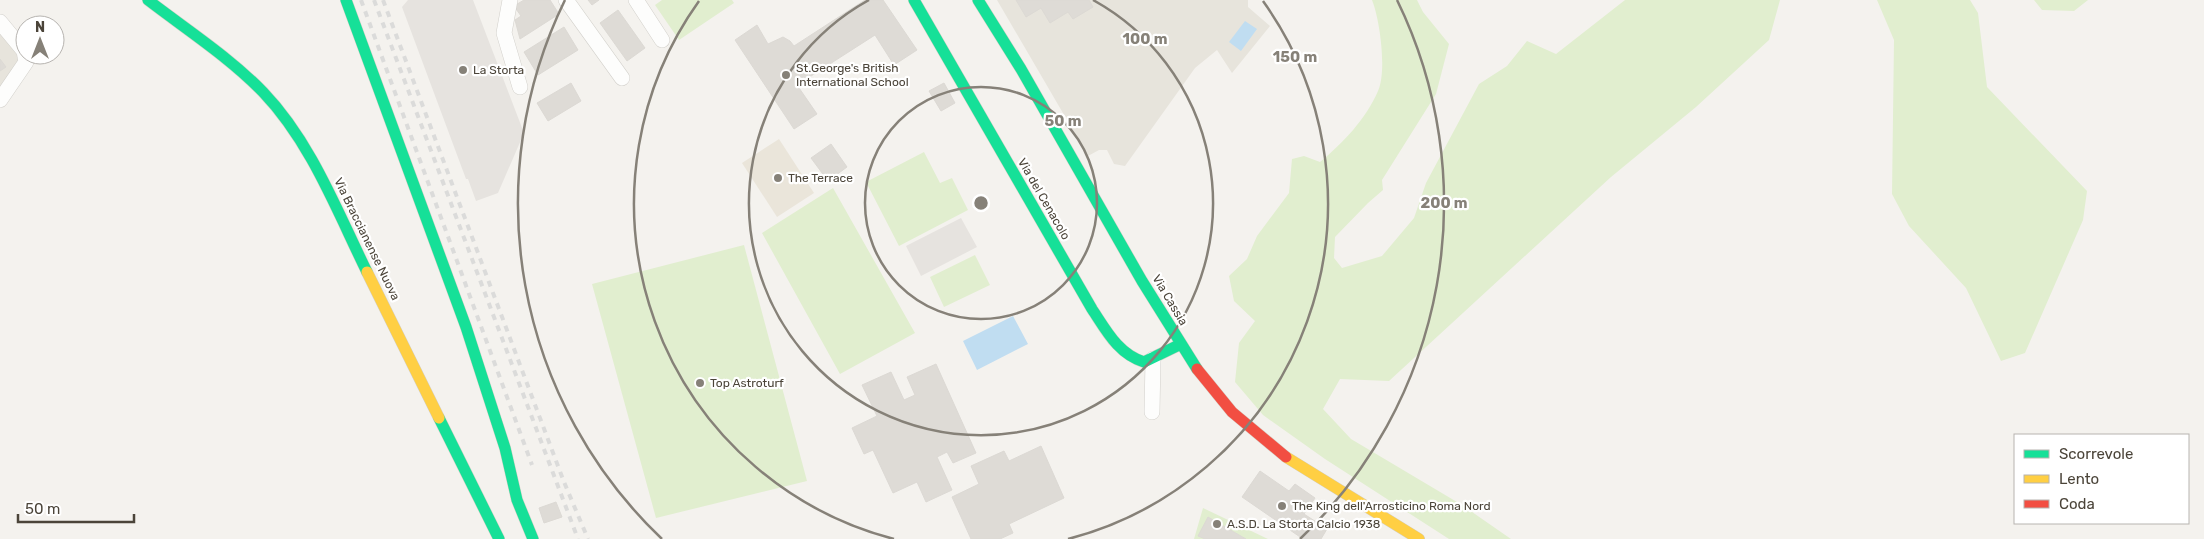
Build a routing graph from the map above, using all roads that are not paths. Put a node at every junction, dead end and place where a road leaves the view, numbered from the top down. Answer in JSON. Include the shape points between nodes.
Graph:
{"nodes":[{"id":1,"x":148,"y":0,"type":"edge"},
{"id":2,"x":346,"y":0,"type":"edge"},
{"id":3,"x":510,"y":0,"type":"edge"},
{"id":4,"x":566,"y":0,"type":"edge"},
{"id":5,"x":636,"y":0,"type":"edge"},
{"id":6,"x":914,"y":0,"type":"edge"},
{"id":7,"x":978,"y":0,"type":"edge"},
{"id":8,"x":0,"y":22,"type":"edge"},
{"id":9,"x":662,"y":40,"type":"dead end"},
{"id":10,"x":622,"y":78,"type":"dead end"},
{"id":11,"x":520,"y":87,"type":"dead end"},
{"id":12,"x":0,"y":100,"type":"edge"},
{"id":13,"x":1181,"y":344,"type":"junction"},
{"id":14,"x":1153,"y":359,"type":"junction"},
{"id":15,"x":1152,"y":412,"type":"dead end"},
{"id":16,"x":499,"y":539,"type":"edge"},
{"id":17,"x":533,"y":539,"type":"edge"},
{"id":18,"x":1419,"y":539,"type":"edge"}],
"edges":[{"from":1,"to":16,"type":"main road","name":"Via Braccianense Nuova","via":[[262,92],[307,151]]},
{"from":2,"to":17,"type":"main road","via":[[466,327],[505,448],[517,500]]},
{"from":3,"to":11,"type":"street","via":[[504,33]]},
{"from":4,"to":10,"type":"street"},
{"from":5,"to":9,"type":"street"},
{"from":6,"to":14,"type":"main road","name":"Via del Cenacolo","via":[[1092,309],[1129,357],[1144,362]]},
{"from":7,"to":13,"type":"main road","name":"Via Cassia"},
{"from":8,"to":12,"type":"street","via":[[24,51],[26,62]]},
{"from":13,"to":14,"type":"main road"},
{"from":13,"to":18,"type":"main road","name":"Via Cassia","via":[[1204,379],[1232,412],[1262,439]]},
{"from":14,"to":15,"type":"street"}]}
